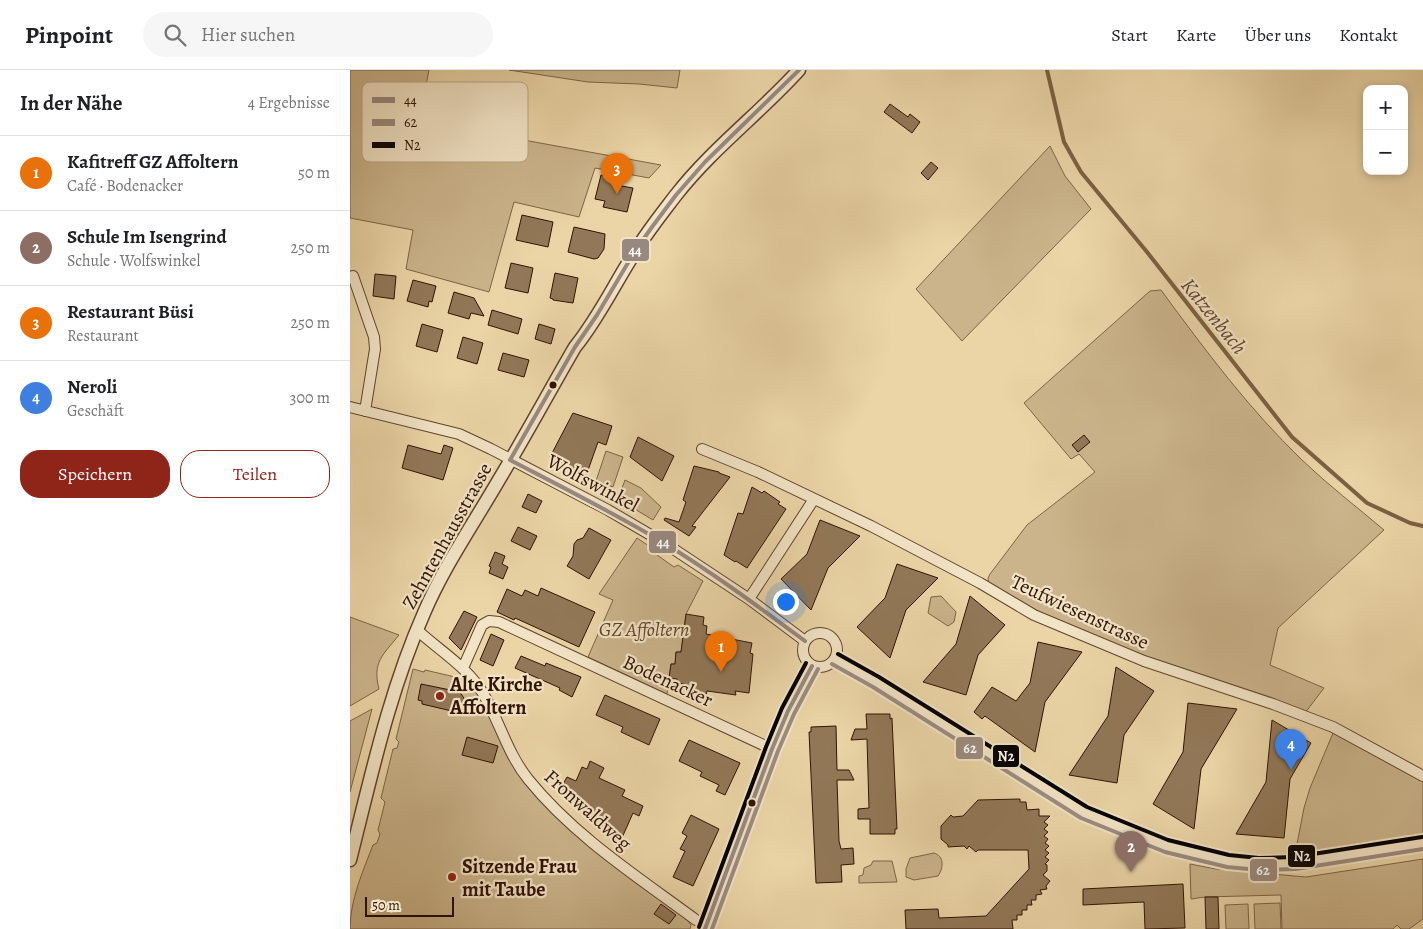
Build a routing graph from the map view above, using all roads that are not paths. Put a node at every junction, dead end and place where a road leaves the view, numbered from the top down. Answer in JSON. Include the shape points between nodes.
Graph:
{"nodes":[{"id":1,"x":799,"y":70,"type":"edge"},
{"id":2,"x":353,"y":276,"type":"dead end"},
{"id":3,"x":350,"y":408,"type":"edge"},
{"id":4,"x":366,"y":411,"type":"junction"},
{"id":5,"x":702,"y":449,"type":"dead end"},
{"id":6,"x":510,"y":460,"type":"junction"},
{"id":7,"x":814,"y":499,"type":"junction"},
{"id":8,"x":749,"y":599,"type":"junction"},
{"id":9,"x":416,"y":630,"type":"junction"},
{"id":10,"x":805,"y":641,"type":"junction"},
{"id":11,"x":835,"y":659,"type":"junction"},
{"id":12,"x":812,"y":666,"type":"junction"},
{"id":13,"x":463,"y":668,"type":"junction"},
{"id":14,"x":772,"y":749,"type":"junction"},
{"id":15,"x":1423,"y":776,"type":"edge"},
{"id":16,"x":1423,"y":843,"type":"edge"},
{"id":17,"x":350,"y":860,"type":"edge"},
{"id":18,"x":706,"y":926,"type":"edge"}],
"edges":[{"from":1,"to":6,"type":"street","name":"Zehntenhausstrasse","via":[[716,150],[656,222],[630,258],[588,332],[575,347]]},
{"from":2,"to":4,"type":"street","via":[[374,337]]},
{"from":3,"to":4,"type":"street","name":"Wolfswinkel"},
{"from":4,"to":6,"type":"street","name":"Wolfswinkel","via":[[458,434]]},
{"from":5,"to":7,"type":"street","name":"Teufwiesenstrasse"},
{"from":6,"to":8,"type":"street","name":"Wolfswinkel","via":[[608,510]]},
{"from":6,"to":9,"type":"street","name":"Zehntenhausstrasse","via":[[452,559]]},
{"from":7,"to":8,"type":"street"},
{"from":7,"to":15,"type":"street","name":"Teufwiesenstrasse","via":[[980,583],[1034,615],[1144,661],[1333,727]]},
{"from":8,"to":10,"type":"street","name":"Wolfswinkel"},
{"from":9,"to":13,"type":"street","name":"Fronwaldweg"},
{"from":9,"to":17,"type":"street","name":"Zehntenhausstrasse","via":[[392,698]]},
{"from":10,"to":11,"type":"street","via":[[812,635],[826,634],[836,645]]},
{"from":10,"to":12,"type":"street","via":[[802,652]]},
{"from":11,"to":12,"type":"street","via":[[827,666]]},
{"from":11,"to":16,"type":"street","via":[[1084,813],[1166,846],[1228,861],[1260,864],[1295,863]]},
{"from":12,"to":14,"type":"street"},
{"from":13,"to":14,"type":"street","name":"Bodenacker","via":[[482,625],[489,621],[499,622]]},
{"from":13,"to":18,"type":"street","name":"Fronwaldweg","via":[[484,694],[511,752],[528,779],[557,810],[588,840]]},
{"from":14,"to":18,"type":"street"}]}
